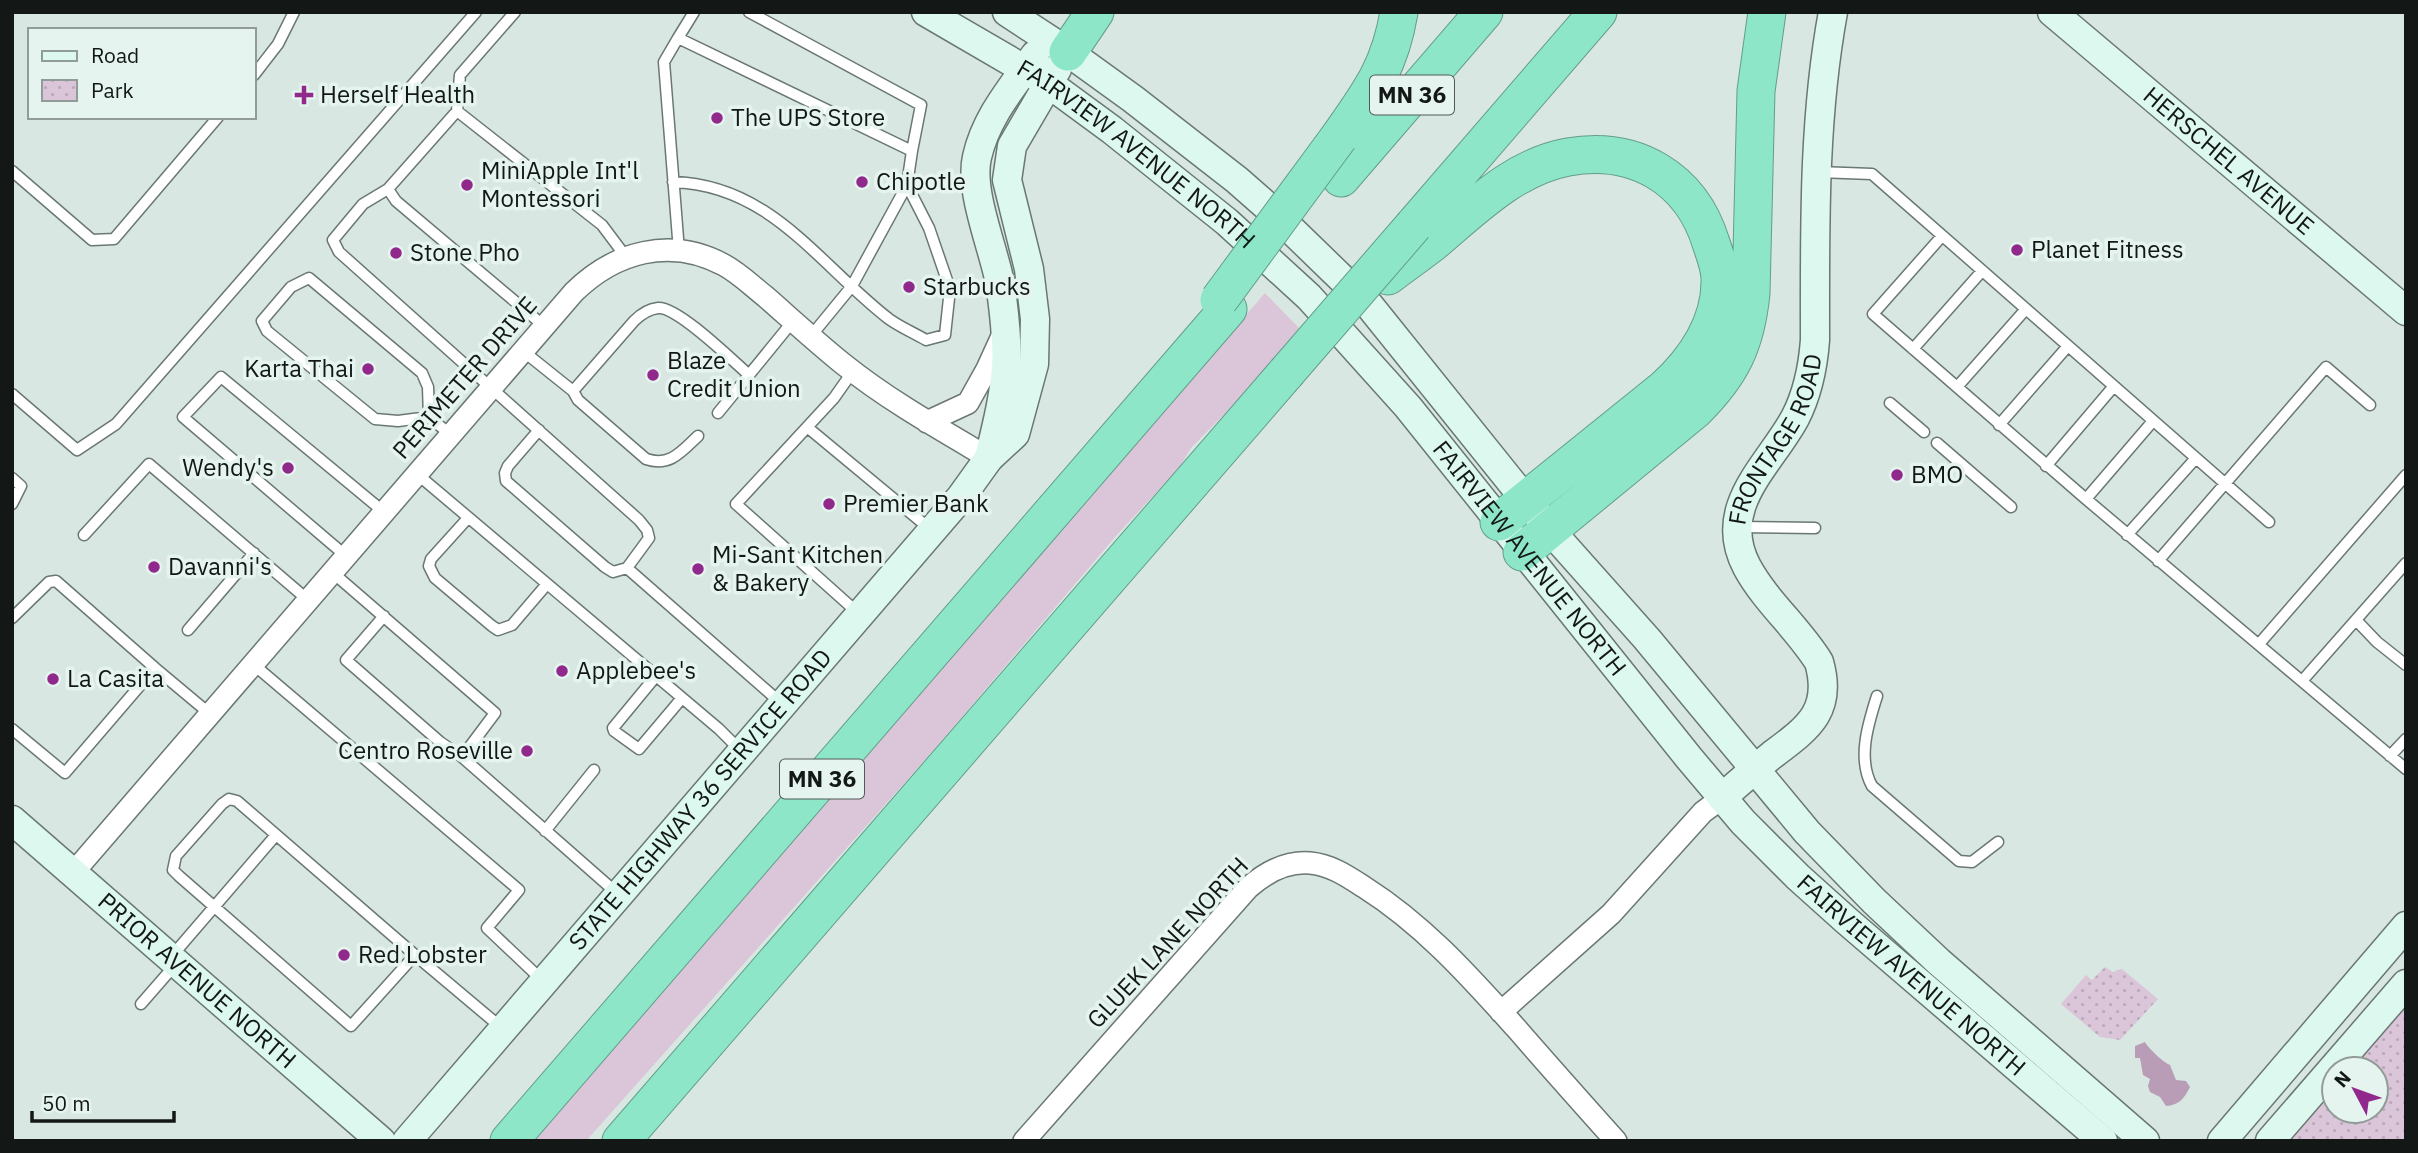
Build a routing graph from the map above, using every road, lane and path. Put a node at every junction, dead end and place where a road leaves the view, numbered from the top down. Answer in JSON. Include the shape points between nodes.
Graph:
{"nodes":[{"id":1,"x":294,"y":12,"type":"edge"},
{"id":2,"x":476,"y":12,"type":"edge"},
{"id":3,"x":515,"y":12,"type":"edge"},
{"id":4,"x":694,"y":12,"type":"edge"},
{"id":5,"x":749,"y":12,"type":"edge"},
{"id":6,"x":926,"y":12,"type":"edge"},
{"id":7,"x":1007,"y":12,"type":"edge"},
{"id":8,"x":1095,"y":12,"type":"edge"},
{"id":9,"x":1399,"y":12,"type":"edge"},
{"id":10,"x":1484,"y":12,"type":"edge"},
{"id":11,"x":1598,"y":12,"type":"edge"},
{"id":12,"x":1767,"y":12,"type":"edge"},
{"id":13,"x":1833,"y":12,"type":"edge"},
{"id":14,"x":2052,"y":12,"type":"edge"},
{"id":15,"x":1060,"y":34,"type":"edge"},
{"id":16,"x":678,"y":38,"type":"junction"},
{"id":17,"x":256,"y":72,"type":"edge"},
{"id":18,"x":1037,"y":76,"type":"junction"},
{"id":19,"x":457,"y":111,"type":"junction"},
{"id":20,"x":216,"y":119,"type":"edge"},
{"id":21,"x":912,"y":152,"type":"junction"},
{"id":22,"x":12,"y":171,"type":"edge"},
{"id":23,"x":1815,"y":172,"type":"junction"},
{"id":24,"x":673,"y":182,"type":"junction"},
{"id":25,"x":907,"y":185,"type":"junction"},
{"id":26,"x":388,"y":189,"type":"junction"},
{"id":27,"x":1422,"y":235,"type":"junction"},
{"id":28,"x":1942,"y":236,"type":"junction"},
{"id":29,"x":679,"y":251,"type":"junction"},
{"id":30,"x":626,"y":257,"type":"junction"},
{"id":31,"x":1982,"y":271,"type":"junction"},
{"id":32,"x":852,"y":286,"type":"junction"},
{"id":33,"x":1224,"y":304,"type":"junction"},
{"id":34,"x":2026,"y":309,"type":"junction"},
{"id":35,"x":2406,"y":311,"type":"edge"},
{"id":36,"x":793,"y":321,"type":"junction"},
{"id":37,"x":544,"y":326,"type":"junction"},
{"id":38,"x":1006,"y":329,"type":"junction"},
{"id":39,"x":811,"y":336,"type":"junction"},
{"id":40,"x":2068,"y":346,"type":"junction"},
{"id":41,"x":1913,"y":349,"type":"junction"},
{"id":42,"x":523,"y":351,"type":"junction"},
{"id":43,"x":853,"y":371,"type":"junction"},
{"id":44,"x":748,"y":374,"type":"junction"},
{"id":45,"x":2114,"y":386,"type":"junction"},
{"id":46,"x":1957,"y":387,"type":"junction"},
{"id":47,"x":491,"y":388,"type":"junction"},
{"id":48,"x":573,"y":391,"type":"junction"},
{"id":49,"x":12,"y":394,"type":"edge"},
{"id":50,"x":1891,"y":403,"type":"dead end"},
{"id":51,"x":2370,"y":405,"type":"dead end"},
{"id":52,"x":718,"y":412,"type":"dead end"},
{"id":53,"x":429,"y":417,"type":"junction"},
{"id":54,"x":2153,"y":421,"type":"junction"},
{"id":55,"x":928,"y":422,"type":"junction"},
{"id":56,"x":1999,"y":425,"type":"junction"},
{"id":57,"x":807,"y":427,"type":"junction"},
{"id":58,"x":539,"y":430,"type":"junction"},
{"id":59,"x":1924,"y":432,"type":"dead end"},
{"id":60,"x":451,"y":435,"type":"junction"},
{"id":61,"x":698,"y":436,"type":"dead end"},
{"id":62,"x":1937,"y":443,"type":"dead end"},
{"id":63,"x":989,"y":458,"type":"junction"},
{"id":64,"x":2196,"y":458,"type":"junction"},
{"id":65,"x":2046,"y":466,"type":"junction"},
{"id":66,"x":417,"y":474,"type":"junction"},
{"id":67,"x":2406,"y":475,"type":"edge"},
{"id":68,"x":12,"y":478,"type":"edge"},
{"id":69,"x":2226,"y":484,"type":"junction"},
{"id":70,"x":2086,"y":499,"type":"junction"},
{"id":71,"x":12,"y":504,"type":"edge"},
{"id":72,"x":2011,"y":507,"type":"dead end"},
{"id":73,"x":384,"y":512,"type":"junction"},
{"id":74,"x":1539,"y":514,"type":"junction"},
{"id":75,"x":468,"y":519,"type":"junction"},
{"id":76,"x":1499,"y":522,"type":"junction"},
{"id":77,"x":2269,"y":522,"type":"dead end"},
{"id":78,"x":1738,"y":527,"type":"junction"},
{"id":79,"x":1815,"y":528,"type":"dead end"},
{"id":80,"x":933,"y":531,"type":"junction"},
{"id":81,"x":84,"y":535,"type":"dead end"},
{"id":82,"x":2127,"y":535,"type":"junction"},
{"id":83,"x":1522,"y":552,"type":"junction"},
{"id":84,"x":254,"y":553,"type":"junction"},
{"id":85,"x":346,"y":556,"type":"junction"},
{"id":86,"x":2158,"y":561,"type":"junction"},
{"id":87,"x":2406,"y":564,"type":"edge"},
{"id":88,"x":626,"y":568,"type":"junction"},
{"id":89,"x":332,"y":572,"type":"junction"},
{"id":90,"x":547,"y":584,"type":"junction"},
{"id":91,"x":308,"y":600,"type":"junction"},
{"id":92,"x":860,"y":615,"type":"junction"},
{"id":93,"x":384,"y":617,"type":"junction"},
{"id":94,"x":12,"y":618,"type":"edge"},
{"id":95,"x":2356,"y":620,"type":"junction"},
{"id":96,"x":188,"y":630,"type":"dead end"},
{"id":97,"x":2259,"y":644,"type":"junction"},
{"id":98,"x":253,"y":664,"type":"junction"},
{"id":99,"x":2406,"y":665,"type":"edge"},
{"id":100,"x":155,"y":668,"type":"junction"},
{"id":101,"x":656,"y":676,"type":"junction"},
{"id":102,"x":2302,"y":681,"type":"junction"},
{"id":103,"x":1877,"y":696,"type":"dead end"},
{"id":104,"x":682,"y":698,"type":"junction"},
{"id":105,"x":783,"y":705,"type":"junction"},
{"id":106,"x":210,"y":714,"type":"junction"},
{"id":107,"x":12,"y":729,"type":"edge"},
{"id":108,"x":2406,"y":738,"type":"edge"},
{"id":109,"x":742,"y":752,"type":"junction"},
{"id":110,"x":2390,"y":756,"type":"junction"},
{"id":111,"x":461,"y":757,"type":"junction"},
{"id":112,"x":2406,"y":769,"type":"edge"},
{"id":113,"x":1753,"y":770,"type":"junction"},
{"id":114,"x":594,"y":771,"type":"dead end"},
{"id":115,"x":1722,"y":798,"type":"junction"},
{"id":116,"x":12,"y":820,"type":"edge"},
{"id":117,"x":545,"y":831,"type":"junction"},
{"id":118,"x":276,"y":835,"type":"junction"},
{"id":119,"x":1998,"y":842,"type":"dead end"},
{"id":120,"x":73,"y":873,"type":"junction"},
{"id":121,"x":619,"y":895,"type":"junction"},
{"id":122,"x":214,"y":906,"type":"junction"},
{"id":123,"x":2406,"y":926,"type":"edge"},
{"id":124,"x":415,"y":955,"type":"junction"},
{"id":125,"x":174,"y":960,"type":"junction"},
{"id":126,"x":544,"y":982,"type":"junction"},
{"id":127,"x":2406,"y":984,"type":"edge"},
{"id":128,"x":141,"y":1004,"type":"dead end"},
{"id":129,"x":1501,"y":1012,"type":"junction"},
{"id":130,"x":503,"y":1029,"type":"junction"},
{"id":131,"x":513,"y":1135,"type":"edge"},
{"id":132,"x":381,"y":1141,"type":"edge"},
{"id":133,"x":407,"y":1141,"type":"edge"},
{"id":134,"x":621,"y":1141,"type":"edge"},
{"id":135,"x":1024,"y":1141,"type":"edge"},
{"id":136,"x":1616,"y":1141,"type":"edge"},
{"id":137,"x":2103,"y":1141,"type":"edge"},
{"id":138,"x":2145,"y":1141,"type":"edge"},
{"id":139,"x":2222,"y":1141,"type":"edge"},
{"id":140,"x":2270,"y":1141,"type":"edge"}],
"edges":[{"from":1,"to":17,"type":"lane"},
{"from":2,"to":49,"type":"lane","via":[[116,424],[77,450]]},
{"from":3,"to":19,"type":"lane","via":[[460,75]]},
{"from":4,"to":16,"type":"lane"},
{"from":5,"to":21,"type":"lane","via":[[921,105]]},
{"from":6,"to":18,"type":"street","name":"FAIRVIEW AVENUE NORTH"},
{"from":7,"to":15,"type":"street","name":"FAIRVIEW AVENUE NORTH"},
{"from":8,"to":15,"type":"highway"},
{"from":9,"to":33,"type":"highway","bridge":true,"via":[[1386,65]]},
{"from":10,"to":33,"type":"highway","number":"MN 36","via":[[1341,178]]},
{"from":11,"to":27,"type":"highway"},
{"from":12,"to":74,"type":"highway","via":[[1756,91],[1751,293],[1742,343],[1717,388],[1695,410]]},
{"from":13,"to":23,"type":"street","name":"FRONTAGE ROAD"},
{"from":14,"to":35,"type":"street","name":"HERSCHEL AVENUE"},
{"from":15,"to":18,"type":"street"},
{"from":15,"to":74,"type":"street","name":"FAIRVIEW AVENUE NORTH","via":[[1133,99],[1237,180],[1378,314]]},
{"from":16,"to":21,"type":"lane"},
{"from":16,"to":24,"type":"lane","via":[[664,62]]},
{"from":18,"to":38,"type":"street","via":[[1004,96],[986,127],[976,159],[978,193]]},
{"from":18,"to":63,"type":"street","via":[[1012,146],[1007,180],[1029,269],[1034,364],[1015,434]]},
{"from":18,"to":76,"type":"street","name":"FAIRVIEW AVENUE NORTH","via":[[1227,222],[1309,297],[1408,408]]},
{"from":19,"to":26,"type":"lane"},
{"from":19,"to":30,"type":"lane","via":[[602,225]]},
{"from":20,"to":22,"type":"lane","via":[[114,239],[92,240]]},
{"from":21,"to":25,"type":"lane"},
{"from":23,"to":28,"type":"lane","via":[[1872,174]]},
{"from":23,"to":78,"type":"street","name":"FRONTAGE ROAD","via":[[1813,365],[1796,416],[1749,486]]},
{"from":24,"to":29,"type":"lane"},
{"from":24,"to":32,"type":"lane","via":[[722,188],[757,205]]},
{"from":25,"to":32,"type":"lane"},
{"from":25,"to":32,"type":"lane","via":[[929,228],[950,289],[945,335],[926,340],[890,320]]},
{"from":26,"to":37,"type":"lane","via":[[396,201]]},
{"from":26,"to":47,"type":"lane","via":[[363,204],[333,240],[339,252]]},
{"from":27,"to":74,"type":"highway","via":[[1542,164],[1592,155],[1642,162],[1687,194],[1702,217],[1720,278],[1714,316],[1695,357]]},
{"from":27,"to":134,"type":"highway","bridge":true,"via":[[1388,276],[1355,292]]},
{"from":28,"to":31,"type":"lane"},
{"from":28,"to":41,"type":"lane","via":[[1874,314]]},
{"from":29,"to":30,"type":"street","name":"PERIMETER DRIVE","via":[[654,250]]},
{"from":29,"to":36,"type":"street","name":"PERIMETER DRIVE","via":[[724,265]]},
{"from":30,"to":37,"type":"street","name":"PERIMETER DRIVE","via":[[590,276]]},
{"from":31,"to":34,"type":"lane"},
{"from":31,"to":41,"type":"lane"},
{"from":32,"to":39,"type":"lane"},
{"from":33,"to":131,"type":"highway","number":"MN 36","via":[[1120,435]]},
{"from":34,"to":40,"type":"lane"},
{"from":34,"to":46,"type":"lane"},
{"from":36,"to":39,"type":"street","name":"PERIMETER DRIVE"},
{"from":36,"to":44,"type":"lane"},
{"from":37,"to":42,"type":"street","name":"PERIMETER DRIVE"},
{"from":38,"to":55,"type":"street","via":[[968,403]]},
{"from":38,"to":63,"type":"street","via":[[1006,368]]},
{"from":39,"to":43,"type":"street","name":"PERIMETER DRIVE"},
{"from":40,"to":45,"type":"lane"},
{"from":40,"to":56,"type":"lane"},
{"from":41,"to":46,"type":"lane"},
{"from":42,"to":47,"type":"street","name":"PERIMETER DRIVE"},
{"from":42,"to":48,"type":"lane"},
{"from":43,"to":55,"type":"street","name":"PERIMETER DRIVE"},
{"from":43,"to":57,"type":"lane"},
{"from":44,"to":48,"type":"lane","via":[[677,313],[658,308],[640,315]]},
{"from":44,"to":52,"type":"lane"},
{"from":45,"to":54,"type":"lane"},
{"from":45,"to":65,"type":"lane"},
{"from":46,"to":56,"type":"lane"},
{"from":47,"to":58,"type":"lane"},
{"from":47,"to":60,"type":"street","name":"PERIMETER DRIVE"},
{"from":48,"to":61,"type":"lane","via":[[646,459],[658,463],[678,455]]},
{"from":50,"to":59,"type":"lane"},
{"from":51,"to":69,"type":"lane","via":[[2326,367]]},
{"from":53,"to":53,"type":"lane","via":[[428,387],[422,373],[309,278],[291,287],[262,321],[267,331],[375,419]]},
{"from":53,"to":60,"type":"lane"},
{"from":54,"to":64,"type":"lane"},
{"from":54,"to":70,"type":"lane"},
{"from":55,"to":63,"type":"street","name":"PERIMETER DRIVE"},
{"from":56,"to":65,"type":"lane"},
{"from":57,"to":80,"type":"lane"},
{"from":57,"to":92,"type":"lane","via":[[736,504]]},
{"from":58,"to":88,"type":"lane","via":[[647,530],[649,538]]},
{"from":58,"to":88,"type":"lane","via":[[508,466],[506,481],[605,567],[613,572]]},
{"from":60,"to":66,"type":"street","name":"PERIMETER DRIVE"},
{"from":62,"to":72,"type":"lane"},
{"from":63,"to":80,"type":"street","name":"STATE HIGHWAY 36 SERVICE ROAD"},
{"from":64,"to":69,"type":"lane"},
{"from":64,"to":82,"type":"lane"},
{"from":65,"to":70,"type":"lane"},
{"from":66,"to":73,"type":"street","name":"PERIMETER DRIVE"},
{"from":66,"to":75,"type":"lane"},
{"from":67,"to":97,"type":"lane"},
{"from":68,"to":71,"type":"lane","via":[[21,486]]},
{"from":69,"to":77,"type":"lane"},
{"from":69,"to":86,"type":"lane"},
{"from":70,"to":82,"type":"lane"},
{"from":73,"to":85,"type":"street","name":"PERIMETER DRIVE"},
{"from":73,"to":85,"type":"lane","via":[[221,377],[183,417]]},
{"from":74,"to":76,"type":"highway"},
{"from":74,"to":83,"type":"highway"},
{"from":74,"to":113,"type":"street","name":"FAIRVIEW AVENUE NORTH"},
{"from":75,"to":90,"type":"lane"},
{"from":75,"to":90,"type":"lane","via":[[429,566],[435,578],[492,626],[498,630],[512,625]]},
{"from":76,"to":83,"type":"street","name":"FAIRVIEW AVENUE NORTH"},
{"from":78,"to":79,"type":"lane"},
{"from":78,"to":113,"type":"street","name":"FRONTAGE ROAD","via":[[1746,565],[1810,648],[1823,678],[1823,694],[1811,723]]},
{"from":80,"to":92,"type":"street","name":"STATE HIGHWAY 36 SERVICE ROAD"},
{"from":81,"to":84,"type":"lane","via":[[149,464]]},
{"from":82,"to":86,"type":"lane"},
{"from":83,"to":115,"type":"street","name":"FAIRVIEW AVENUE NORTH"},
{"from":84,"to":91,"type":"lane"},
{"from":84,"to":96,"type":"lane"},
{"from":85,"to":89,"type":"street","name":"PERIMETER DRIVE"},
{"from":86,"to":97,"type":"lane"},
{"from":87,"to":95,"type":"lane"},
{"from":88,"to":105,"type":"lane"},
{"from":89,"to":91,"type":"street","name":"PERIMETER DRIVE"},
{"from":89,"to":93,"type":"lane"},
{"from":90,"to":101,"type":"lane"},
{"from":91,"to":98,"type":"street","name":"PERIMETER DRIVE"},
{"from":92,"to":105,"type":"street","name":"STATE HIGHWAY 36 SERVICE ROAD"},
{"from":93,"to":111,"type":"lane","via":[[495,713]]},
{"from":93,"to":111,"type":"lane","via":[[346,660]]},
{"from":94,"to":100,"type":"lane","via":[[49,582],[56,581]]},
{"from":95,"to":99,"type":"lane"},
{"from":95,"to":102,"type":"lane"},
{"from":97,"to":102,"type":"lane"},
{"from":98,"to":106,"type":"street","name":"PERIMETER DRIVE"},
{"from":98,"to":126,"type":"lane","via":[[519,890],[486,928]]},
{"from":100,"to":106,"type":"lane"},
{"from":100,"to":107,"type":"lane","via":[[65,773]]},
{"from":101,"to":104,"type":"lane"},
{"from":101,"to":104,"type":"lane","via":[[614,731],[639,749]]},
{"from":102,"to":110,"type":"lane"},
{"from":103,"to":119,"type":"lane","via":[[1864,763],[1872,786],[1959,861],[1972,862]]},
{"from":104,"to":109,"type":"lane"},
{"from":105,"to":109,"type":"street","name":"STATE HIGHWAY 36 SERVICE ROAD"},
{"from":106,"to":120,"type":"street","name":"PERIMETER DRIVE"},
{"from":108,"to":110,"type":"lane"},
{"from":109,"to":121,"type":"street","name":"STATE HIGHWAY 36 SERVICE ROAD"},
{"from":110,"to":112,"type":"lane"},
{"from":111,"to":117,"type":"lane"},
{"from":113,"to":115,"type":"street","name":"FRONTAGE ROAD"},
{"from":113,"to":138,"type":"street","name":"FAIRVIEW AVENUE NORTH","via":[[1874,901]]},
{"from":114,"to":117,"type":"lane"},
{"from":115,"to":129,"type":"street","via":[[1703,811],[1611,914]]},
{"from":115,"to":137,"type":"street","name":"FAIRVIEW AVENUE NORTH","via":[[1798,877]]},
{"from":116,"to":120,"type":"street","name":"PRIOR AVENUE NORTH"},
{"from":117,"to":121,"type":"lane"},
{"from":118,"to":122,"type":"lane"},
{"from":118,"to":122,"type":"lane","via":[[229,799],[176,856],[173,870]]},
{"from":118,"to":124,"type":"lane"},
{"from":120,"to":125,"type":"street","name":"PRIOR AVENUE NORTH"},
{"from":121,"to":126,"type":"street","name":"STATE HIGHWAY 36 SERVICE ROAD"},
{"from":122,"to":124,"type":"lane","via":[[351,1026]]},
{"from":122,"to":125,"type":"lane"},
{"from":123,"to":139,"type":"street"},
{"from":124,"to":130,"type":"lane"},
{"from":125,"to":128,"type":"lane"},
{"from":125,"to":132,"type":"street","name":"PRIOR AVENUE NORTH"},
{"from":126,"to":130,"type":"street","name":"STATE HIGHWAY 36 SERVICE ROAD"},
{"from":127,"to":140,"type":"street"},
{"from":129,"to":135,"type":"street","name":"GLUEK LANE NORTH","via":[[1457,962],[1382,899],[1329,867],[1311,863],[1278,867],[1248,888]]},
{"from":129,"to":136,"type":"street","name":"GLUEK LANE NORTH"},
{"from":130,"to":133,"type":"street","name":"STATE HIGHWAY 36 SERVICE ROAD"}]}
